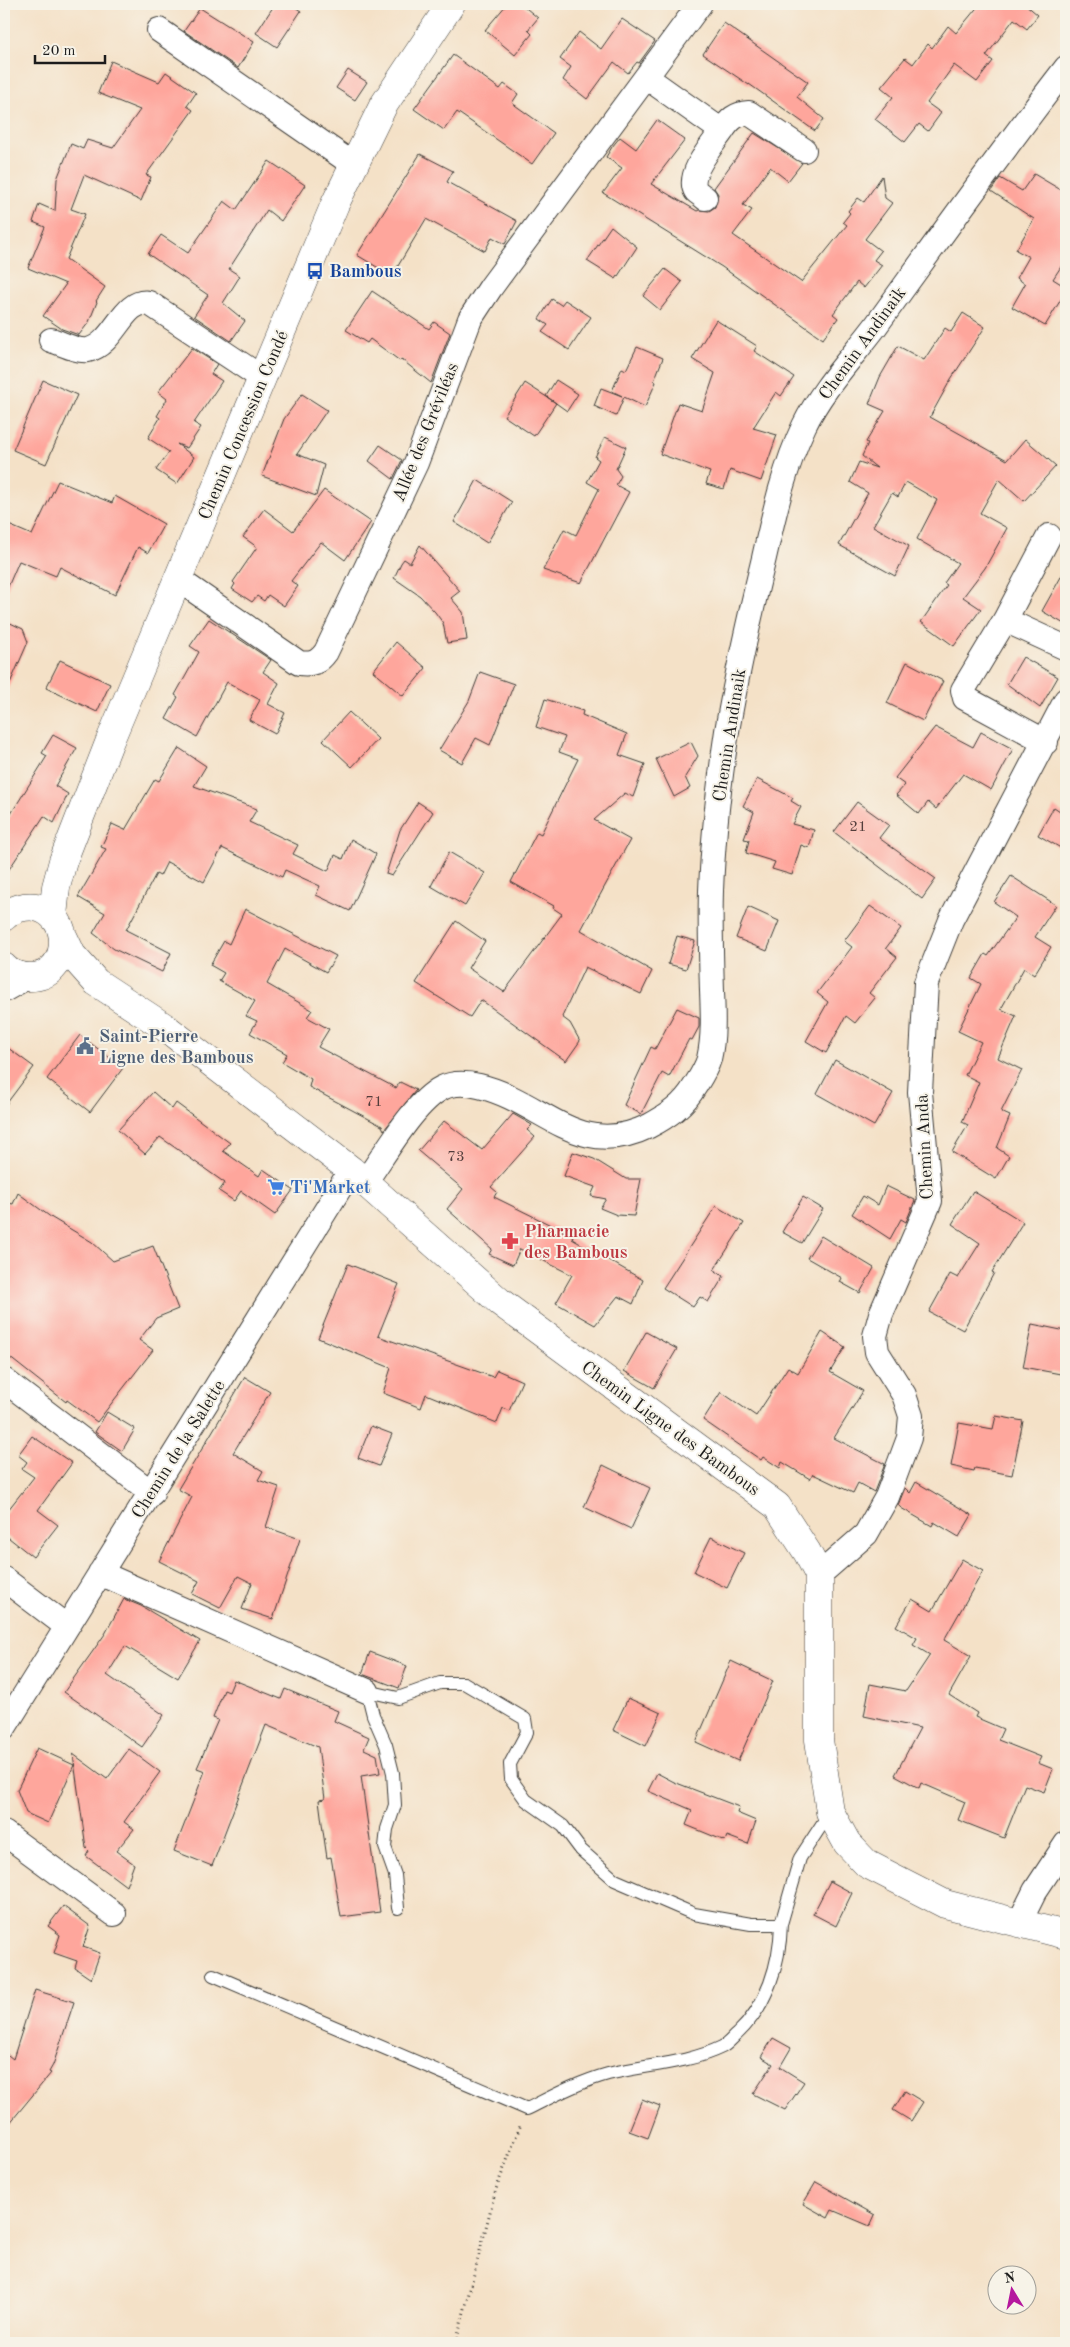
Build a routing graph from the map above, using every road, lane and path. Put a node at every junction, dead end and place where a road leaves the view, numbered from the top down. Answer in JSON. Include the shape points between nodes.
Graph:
{"nodes":[{"id":1,"x":451,"y":4,"type":"edge"},
{"id":2,"x":700,"y":4,"type":"edge"},
{"id":3,"x":158,"y":30,"type":"dead end"},
{"id":4,"x":1066,"y":68,"type":"edge"},
{"id":5,"x":646,"y":77,"type":"junction"},
{"id":6,"x":722,"y":131,"type":"junction"},
{"id":7,"x":804,"y":150,"type":"dead end"},
{"id":8,"x":354,"y":165,"type":"junction"},
{"id":9,"x":706,"y":198,"type":"dead end"},
{"id":10,"x":51,"y":340,"type":"dead end"},
{"id":11,"x":262,"y":378,"type":"junction"},
{"id":12,"x":1049,"y":536,"type":"dead end"},
{"id":13,"x":179,"y":580,"type":"junction"},
{"id":14,"x":1006,"y":620,"type":"junction"},
{"id":15,"x":1066,"y":648,"type":"edge"},
{"id":16,"x":1066,"y":700,"type":"edge"},
{"id":17,"x":1046,"y":742,"type":"junction"},
{"id":18,"x":29,"y":915,"type":"edge"},
{"id":19,"x":19,"y":977,"type":"edge"},
{"id":20,"x":96,"y":982,"type":"junction"},
{"id":21,"x":358,"y":1176,"type":"junction"},
{"id":22,"x":4,"y":1380,"type":"edge"},
{"id":23,"x":152,"y":1493,"type":"junction"},
{"id":24,"x":100,"y":1573,"type":"junction"},
{"id":25,"x":819,"y":1575,"type":"junction"},
{"id":26,"x":4,"y":1579,"type":"edge"},
{"id":27,"x":66,"y":1626,"type":"junction"},
{"id":28,"x":367,"y":1691,"type":"junction"},
{"id":29,"x":4,"y":1728,"type":"edge"},
{"id":30,"x":830,"y":1812,"type":"junction"},
{"id":31,"x":4,"y":1833,"type":"edge"},
{"id":32,"x":1066,"y":1844,"type":"edge"},
{"id":33,"x":398,"y":1908,"type":"dead end"},
{"id":34,"x":114,"y":1914,"type":"dead end"},
{"id":35,"x":1020,"y":1921,"type":"junction"},
{"id":36,"x":781,"y":1924,"type":"junction"},
{"id":37,"x":1066,"y":1935,"type":"edge"},
{"id":38,"x":213,"y":1975,"type":"dead end"},
{"id":39,"x":527,"y":2109,"type":"junction"},
{"id":40,"x":456,"y":2343,"type":"edge"}],
"edges":[{"from":1,"to":8,"type":"main road","name":"Chemin Concession Condé","via":[[384,106]]},
{"from":2,"to":5,"type":"street","name":"Allée des Gréviléas"},
{"from":3,"to":8,"type":"street"},
{"from":4,"to":21,"type":"street","name":"Chemin Andinaik","via":[[958,210],[872,331],[833,377],[804,426],[783,482],[746,633],[727,731],[711,894],[713,1030],[708,1063],[692,1091],[670,1115],[639,1130],[609,1138],[583,1134],[559,1125],[511,1096],[457,1083],[431,1094]]},
{"from":5,"to":6,"type":"street"},
{"from":5,"to":13,"type":"street","name":"Allée des Gréviléas","via":[[470,319],[416,463],[321,660],[300,663]]},
{"from":6,"to":7,"type":"street","via":[[730,118],[749,113]]},
{"from":6,"to":9,"type":"street","via":[[695,172],[696,191]]},
{"from":8,"to":11,"type":"main road","name":"Chemin Concession Condé","via":[[334,204]]},
{"from":10,"to":11,"type":"street","via":[[86,350],[95,347],[108,338],[134,305],[141,302],[164,313]]},
{"from":11,"to":13,"type":"main road","name":"Chemin Concession Condé"},
{"from":12,"to":14,"type":"street"},
{"from":13,"to":18,"type":"main road","name":"Chemin Concession Condé","via":[[110,743],[63,861],[56,887]]},
{"from":14,"to":15,"type":"street"},
{"from":14,"to":17,"type":"street","via":[[966,683],[963,690],[965,698]]},
{"from":16,"to":17,"type":"street","name":"Chemin Anda"},
{"from":17,"to":25,"type":"street","name":"Chemin Anda","via":[[951,920],[926,983],[920,1092],[930,1201],[874,1336],[877,1352],[904,1395],[911,1416],[909,1438],[887,1497],[866,1534]]},
{"from":18,"to":19,"type":"main road","name":"Chemin Concession Condé","via":[[63,951],[47,972]]},
{"from":18,"to":20,"type":"main road","name":"Chemin Ligne des Bambous"},
{"from":19,"to":20,"type":"main road","name":"Chemin Ligne des Bambous","via":[[64,974]]},
{"from":20,"to":21,"type":"main road","name":"Chemin Ligne des Bambous","via":[[166,1028]]},
{"from":21,"to":23,"type":"street","name":"Chemin de la Salette"},
{"from":21,"to":25,"type":"main road","name":"Chemin Ligne des Bambous","via":[[500,1302],[777,1506]]},
{"from":22,"to":23,"type":"street"},
{"from":23,"to":24,"type":"street","name":"Chemin de la Salette"},
{"from":24,"to":27,"type":"street","name":"Chemin de la Salette"},
{"from":24,"to":28,"type":"street"},
{"from":25,"to":30,"type":"main road","name":"Chemin Ligne des Bambous","via":[[819,1740]]},
{"from":26,"to":27,"type":"street"},
{"from":27,"to":29,"type":"street","name":"Chemin de la Salette"},
{"from":28,"to":33,"type":"lane","via":[[393,1773],[395,1805],[385,1847],[395,1875]]},
{"from":28,"to":36,"type":"lane","via":[[398,1698],[440,1683],[464,1683],[526,1719],[527,1732],[510,1764],[511,1779],[526,1800],[563,1826],[580,1850],[615,1880],[694,1914],[751,1924]]},
{"from":30,"to":35,"type":"main road","name":"Chemin Ligne des Bambous","via":[[846,1842],[867,1864],[945,1904]]},
{"from":30,"to":36,"type":"lane","via":[[800,1858]]},
{"from":31,"to":34,"type":"street"},
{"from":32,"to":35,"type":"street","via":[[1035,1891]]},
{"from":35,"to":37,"type":"main road","name":"Chemin Ligne des Bambous"},
{"from":36,"to":39,"type":"lane","via":[[781,1942],[773,1980],[750,2022],[724,2046],[682,2060],[606,2074],[559,2092]]},
{"from":38,"to":39,"type":"lane"},
{"from":39,"to":40,"type":"path","via":[[496,2189]]}]}
